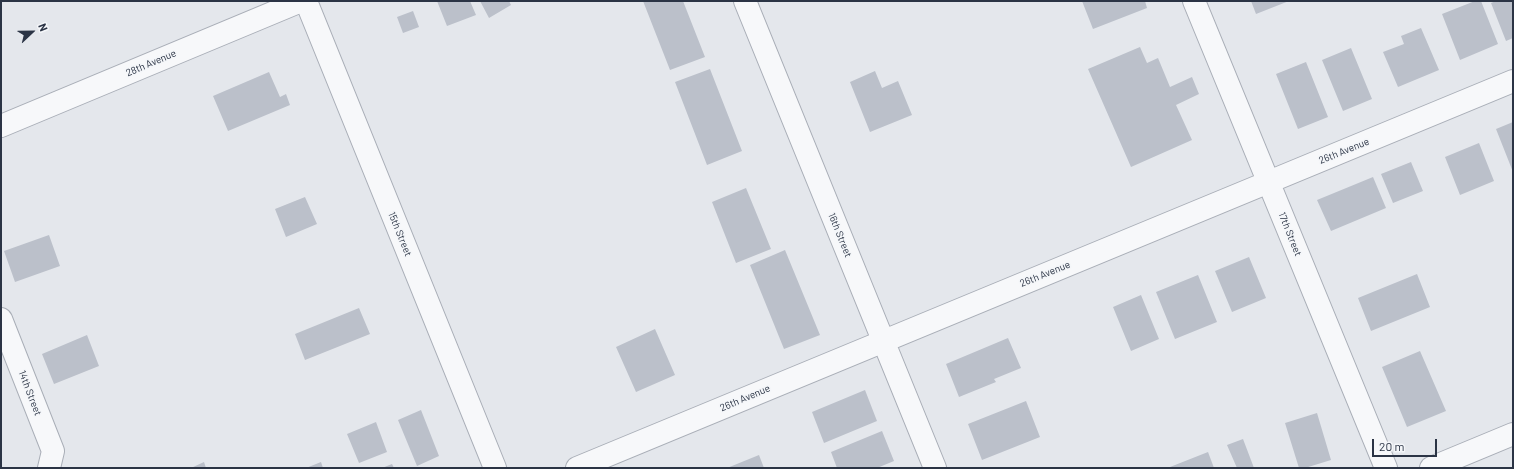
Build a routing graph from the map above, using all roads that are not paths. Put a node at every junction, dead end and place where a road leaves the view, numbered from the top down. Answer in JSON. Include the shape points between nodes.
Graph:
{"nodes":[{"id":1,"x":301,"y":1,"type":"edge"},
{"id":2,"x":306,"y":1,"type":"edge"},
{"id":3,"x":745,"y":1,"type":"edge"},
{"id":4,"x":1194,"y":1,"type":"edge"},
{"id":5,"x":1513,"y":81,"type":"edge"},
{"id":6,"x":1,"y":126,"type":"edge"},
{"id":7,"x":1268,"y":182,"type":"junction"},
{"id":8,"x":1,"y":319,"type":"edge"},
{"id":9,"x":883,"y":341,"type":"junction"},
{"id":10,"x":1513,"y":434,"type":"edge"},
{"id":11,"x":49,"y":468,"type":"edge"},
{"id":12,"x":495,"y":468,"type":"edge"},
{"id":13,"x":577,"y":468,"type":"edge"},
{"id":14,"x":935,"y":468,"type":"edge"},
{"id":15,"x":1386,"y":468,"type":"edge"},
{"id":16,"x":1431,"y":468,"type":"edge"}],
"edges":[{"from":1,"to":6,"type":"street","name":"28th Avenue"},
{"from":2,"to":12,"type":"street","name":"15th Street"},
{"from":3,"to":9,"type":"street","name":"16th Street"},
{"from":4,"to":7,"type":"street","name":"17th Street"},
{"from":5,"to":7,"type":"street","name":"26th Avenue"},
{"from":7,"to":9,"type":"street","name":"26th Avenue"},
{"from":7,"to":15,"type":"street","name":"17th Street"},
{"from":8,"to":11,"type":"street","name":"14th Street","via":[[53,451]]},
{"from":9,"to":13,"type":"street","name":"26th Avenue"},
{"from":9,"to":14,"type":"street","name":"16th Street"},
{"from":10,"to":16,"type":"street"}]}
